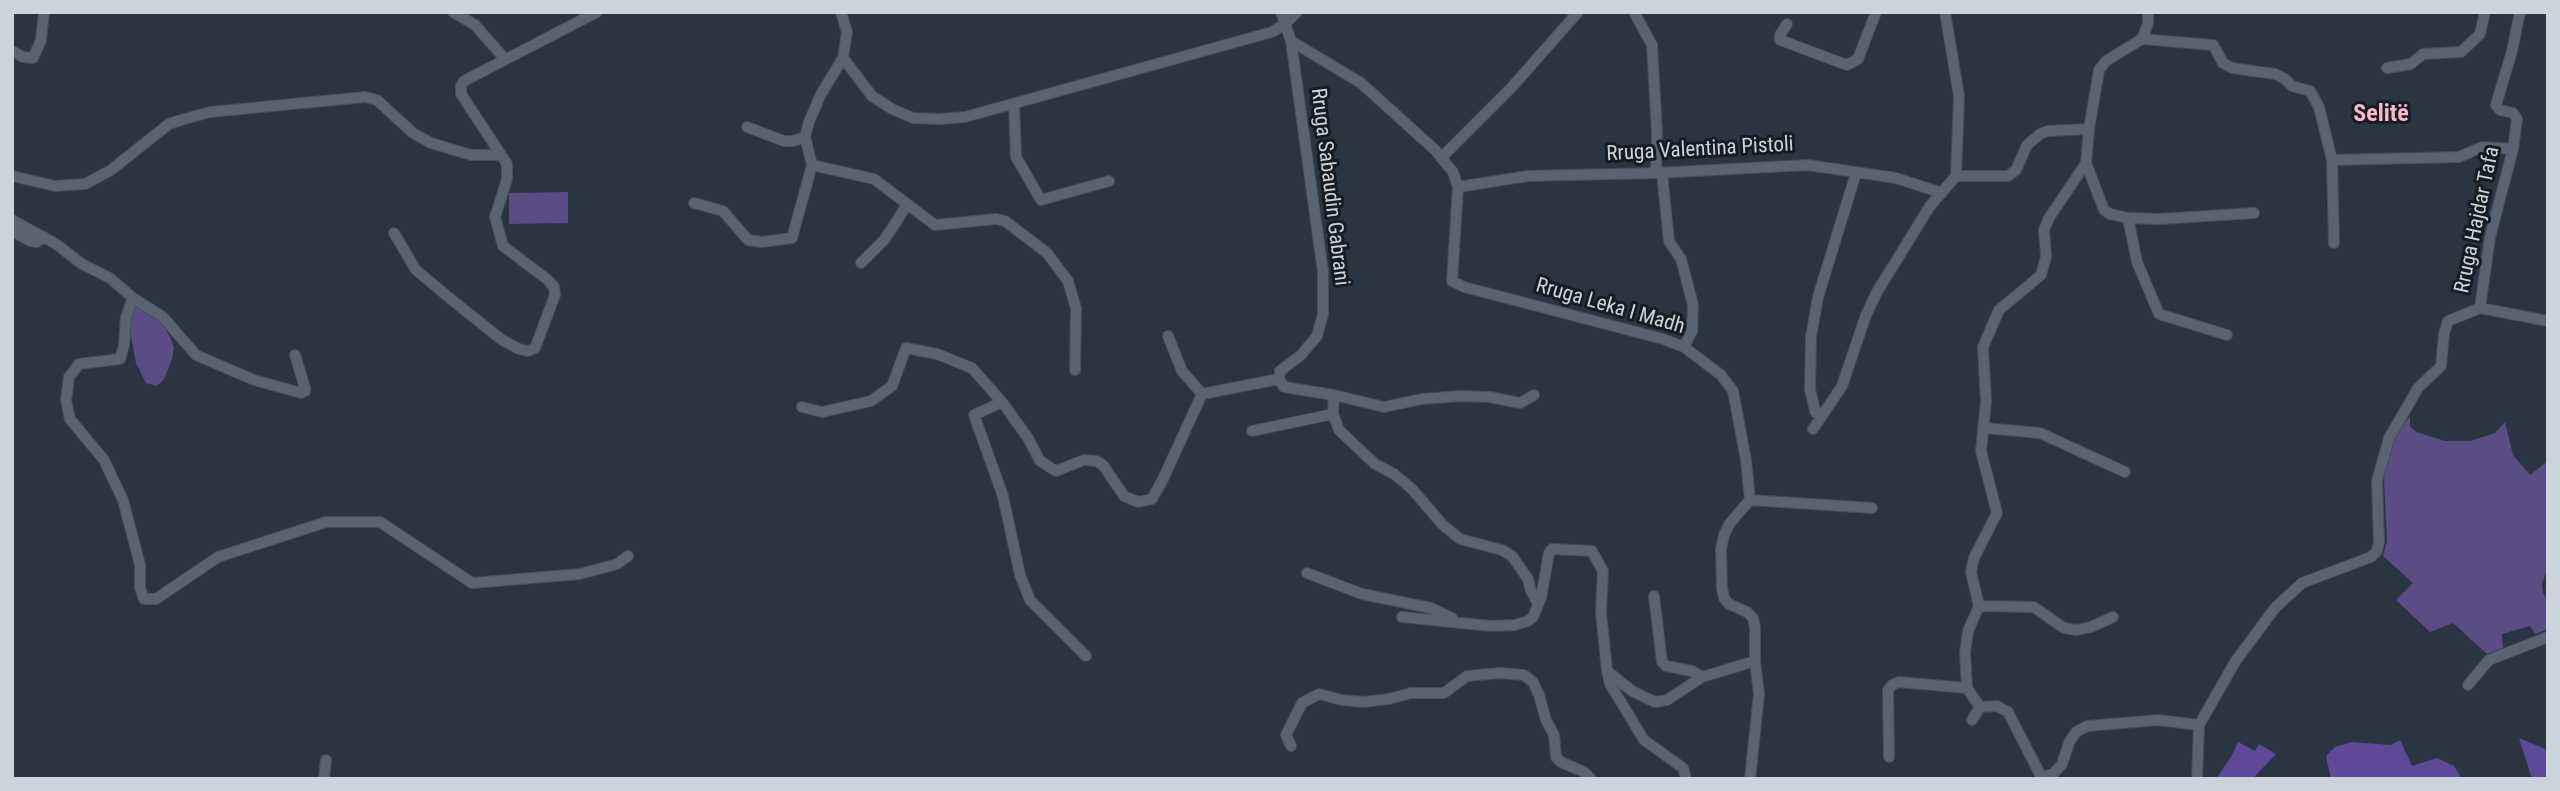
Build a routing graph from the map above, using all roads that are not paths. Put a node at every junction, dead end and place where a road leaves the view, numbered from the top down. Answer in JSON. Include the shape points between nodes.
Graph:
{"nodes":[{"id":1,"x":44,"y":12,"type":"edge"},
{"id":2,"x":453,"y":12,"type":"edge"},
{"id":3,"x":597,"y":12,"type":"edge"},
{"id":4,"x":841,"y":12,"type":"edge"},
{"id":5,"x":1281,"y":12,"type":"edge"},
{"id":6,"x":1297,"y":12,"type":"edge"},
{"id":7,"x":1578,"y":12,"type":"edge"},
{"id":8,"x":1634,"y":12,"type":"edge"},
{"id":9,"x":1876,"y":12,"type":"edge"},
{"id":10,"x":1945,"y":12,"type":"edge"},
{"id":11,"x":2149,"y":12,"type":"edge"},
{"id":12,"x":2485,"y":12,"type":"edge"},
{"id":13,"x":2519,"y":12,"type":"edge"},
{"id":14,"x":1285,"y":24,"type":"junction"},
{"id":15,"x":1787,"y":24,"type":"dead end"},
{"id":16,"x":2142,"y":40,"type":"junction"},
{"id":17,"x":1291,"y":41,"type":"junction"},
{"id":18,"x":12,"y":51,"type":"edge"},
{"id":19,"x":843,"y":58,"type":"junction"},
{"id":20,"x":505,"y":59,"type":"junction"},
{"id":21,"x":2388,"y":68,"type":"dead end"},
{"id":22,"x":1014,"y":105,"type":"junction"},
{"id":23,"x":747,"y":127,"type":"dead end"},
{"id":24,"x":2089,"y":129,"type":"junction"},
{"id":25,"x":805,"y":137,"type":"junction"},
{"id":26,"x":2513,"y":149,"type":"junction"},
{"id":27,"x":500,"y":155,"type":"junction"},
{"id":28,"x":1442,"y":157,"type":"junction"},
{"id":29,"x":2332,"y":160,"type":"junction"},
{"id":30,"x":2086,"y":163,"type":"junction"},
{"id":31,"x":812,"y":164,"type":"junction"},
{"id":32,"x":1659,"y":173,"type":"junction"},
{"id":33,"x":1856,"y":173,"type":"junction"},
{"id":34,"x":12,"y":176,"type":"edge"},
{"id":35,"x":1956,"y":176,"type":"junction"},
{"id":36,"x":1109,"y":181,"type":"dead end"},
{"id":37,"x":1458,"y":187,"type":"junction"},
{"id":38,"x":1942,"y":192,"type":"junction"},
{"id":39,"x":694,"y":203,"type":"dead end"},
{"id":40,"x":907,"y":205,"type":"junction"},
{"id":41,"x":2254,"y":213,"type":"dead end"},
{"id":42,"x":2128,"y":218,"type":"junction"},
{"id":43,"x":12,"y":220,"type":"edge"},
{"id":44,"x":12,"y":232,"type":"edge"},
{"id":45,"x":394,"y":233,"type":"dead end"},
{"id":46,"x":44,"y":237,"type":"junction"},
{"id":47,"x":2334,"y":243,"type":"dead end"},
{"id":48,"x":861,"y":263,"type":"dead end"},
{"id":49,"x":133,"y":298,"type":"junction"},
{"id":50,"x":2480,"y":308,"type":"junction"},
{"id":51,"x":2548,"y":321,"type":"edge"},
{"id":52,"x":2227,"y":334,"type":"dead end"},
{"id":53,"x":1168,"y":336,"type":"dead end"},
{"id":54,"x":1684,"y":347,"type":"junction"},
{"id":55,"x":295,"y":355,"type":"dead end"},
{"id":56,"x":1075,"y":370,"type":"dead end"},
{"id":57,"x":1279,"y":379,"type":"junction"},
{"id":58,"x":1202,"y":394,"type":"junction"},
{"id":59,"x":1334,"y":395,"type":"junction"},
{"id":60,"x":1534,"y":395,"type":"dead end"},
{"id":61,"x":1002,"y":402,"type":"junction"},
{"id":62,"x":802,"y":407,"type":"dead end"},
{"id":63,"x":1334,"y":414,"type":"junction"},
{"id":64,"x":1820,"y":417,"type":"junction"},
{"id":65,"x":1984,"y":428,"type":"junction"},
{"id":66,"x":1813,"y":429,"type":"dead end"},
{"id":67,"x":1252,"y":431,"type":"dead end"},
{"id":68,"x":2125,"y":472,"type":"dead end"},
{"id":69,"x":1750,"y":500,"type":"junction"},
{"id":70,"x":1872,"y":508,"type":"dead end"},
{"id":71,"x":628,"y":556,"type":"dead end"},
{"id":72,"x":1307,"y":573,"type":"dead end"},
{"id":73,"x":1654,"y":596,"type":"dead end"},
{"id":74,"x":1538,"y":604,"type":"junction"},
{"id":75,"x":1979,"y":606,"type":"junction"},
{"id":76,"x":1402,"y":617,"type":"dead end"},
{"id":77,"x":2113,"y":617,"type":"dead end"},
{"id":78,"x":1458,"y":621,"type":"junction"},
{"id":79,"x":2548,"y":637,"type":"edge"},
{"id":80,"x":1086,"y":656,"type":"dead end"},
{"id":81,"x":1755,"y":661,"type":"junction"},
{"id":82,"x":1607,"y":671,"type":"junction"},
{"id":83,"x":1702,"y":677,"type":"junction"},
{"id":84,"x":2468,"y":685,"type":"dead end"},
{"id":85,"x":1967,"y":688,"type":"junction"},
{"id":86,"x":1980,"y":707,"type":"junction"},
{"id":87,"x":1972,"y":720,"type":"dead end"},
{"id":88,"x":2199,"y":725,"type":"junction"},
{"id":89,"x":1291,"y":746,"type":"dead end"},
{"id":90,"x":1889,"y":757,"type":"dead end"},
{"id":91,"x":326,"y":760,"type":"dead end"},
{"id":92,"x":2042,"y":778,"type":"edge"},
{"id":93,"x":324,"y":779,"type":"edge"},
{"id":94,"x":1591,"y":779,"type":"edge"},
{"id":95,"x":1686,"y":779,"type":"edge"},
{"id":96,"x":1750,"y":779,"type":"edge"},
{"id":97,"x":2197,"y":779,"type":"edge"}],
"edges":[{"from":1,"to":18,"type":"street","via":[[41,40],[33,58]]},
{"from":2,"to":20,"type":"street","via":[[475,24]]},
{"from":3,"to":20,"type":"street"},
{"from":4,"to":19,"type":"street","via":[[847,32]]},
{"from":5,"to":14,"type":"street","name":"Rruga Sabaudin Gabrani"},
{"from":6,"to":14,"type":"street"},
{"from":7,"to":28,"type":"street","via":[[1513,87]]},
{"from":8,"to":32,"type":"street","via":[[1652,45]]},
{"from":9,"to":15,"type":"street","via":[[1858,59],[1847,65],[1780,40]]},
{"from":10,"to":35,"type":"street","via":[[1959,96]]},
{"from":11,"to":16,"type":"street"},
{"from":12,"to":21,"type":"street","via":[[2480,34],[2461,52],[2423,54],[2411,64]]},
{"from":13,"to":26,"type":"street","name":"Rruga Hajdar Tafa","via":[[2496,105],[2517,119]]},
{"from":14,"to":17,"type":"street","name":"Rruga Sabaudin Gabrani"},
{"from":14,"to":22,"type":"street","via":[[1272,32]]},
{"from":16,"to":24,"type":"street","via":[[2101,66]]},
{"from":16,"to":29,"type":"street","via":[[2213,45],[2223,63],[2232,68],[2275,74],[2310,91],[2319,107]]},
{"from":17,"to":28,"type":"street","via":[[1361,83]]},
{"from":17,"to":57,"type":"street","name":"Rruga Sabaudin Gabrani","via":[[1323,272],[1323,314],[1317,336],[1280,372]]},
{"from":19,"to":22,"type":"street","via":[[873,96],[914,118],[965,117]]},
{"from":19,"to":25,"type":"street","via":[[821,94]]},
{"from":20,"to":27,"type":"street","via":[[464,81],[460,94]]},
{"from":22,"to":36,"type":"street","via":[[1016,157],[1041,200]]},
{"from":23,"to":25,"type":"street","via":[[784,141]]},
{"from":24,"to":30,"type":"street"},
{"from":24,"to":35,"type":"street","via":[[2040,134],[2027,145],[2008,176]]},
{"from":25,"to":31,"type":"street"},
{"from":26,"to":29,"type":"street","via":[[2482,147],[2459,156]]},
{"from":26,"to":50,"type":"street","name":"Rruga Hajdar Tafa","via":[[2490,237]]},
{"from":27,"to":34,"type":"street","via":[[471,155],[431,143],[377,100],[365,97],[210,112],[181,120],[85,184],[55,186]]},
{"from":27,"to":45,"type":"street","via":[[507,171],[495,217],[503,246],[554,287],[535,348],[519,349],[502,340],[416,270]]},
{"from":28,"to":37,"type":"street"},
{"from":29,"to":47,"type":"street"},
{"from":30,"to":42,"type":"street","via":[[2104,210]]},
{"from":30,"to":65,"type":"street","via":[[2044,230],[2046,257],[2041,275],[1999,310],[1983,347]]},
{"from":31,"to":39,"type":"street","via":[[792,238],[748,240],[723,211]]},
{"from":31,"to":40,"type":"street","via":[[874,179]]},
{"from":32,"to":33,"type":"street","name":"Rruga Valentina Pistoli","via":[[1808,165]]},
{"from":32,"to":37,"type":"street","name":"Rruga Valentina Pistoli","via":[[1528,176]]},
{"from":32,"to":54,"type":"street","via":[[1669,241],[1681,259],[1693,304],[1692,331]]},
{"from":33,"to":38,"type":"street","name":"Rruga Valentina Pistoli","via":[[1896,178]]},
{"from":33,"to":64,"type":"street","via":[[1818,297],[1811,337],[1810,389]]},
{"from":35,"to":38,"type":"street"},
{"from":37,"to":54,"type":"street","name":"Rruga Leka I Madh","via":[[1452,281]]},
{"from":38,"to":64,"type":"street","via":[[1877,292],[1842,386]]},
{"from":40,"to":48,"type":"street","via":[[885,239]]},
{"from":40,"to":56,"type":"street","via":[[935,225],[1005,221],[1047,253],[1068,281],[1076,308]]},
{"from":41,"to":42,"type":"street"},
{"from":42,"to":52,"type":"street","via":[[2137,262],[2159,314]]},
{"from":43,"to":46,"type":"street"},
{"from":44,"to":46,"type":"street","via":[[30,241]]},
{"from":46,"to":49,"type":"street"},
{"from":49,"to":55,"type":"street","via":[[163,317],[196,355],[254,380],[301,393],[305,388]]},
{"from":49,"to":71,"type":"street","via":[[120,359],[79,364],[69,377],[66,400],[70,419],[104,460],[123,500],[144,599],[156,599],[218,557],[326,522],[380,522],[472,583],[580,574],[617,564]]},
{"from":50,"to":51,"type":"street"},
{"from":50,"to":88,"type":"street","name":"Rruga Hajdar Tafa","via":[[2448,321],[2441,366],[2418,388],[2389,438],[2377,481],[2377,551],[2302,583],[2275,608],[2235,662]]},
{"from":53,"to":58,"type":"street","via":[[1182,371]]},
{"from":54,"to":69,"type":"street","name":"Rruga Leka I Madh","via":[[1721,375],[1732,391]]},
{"from":57,"to":58,"type":"street"},
{"from":57,"to":59,"type":"street","via":[[1284,387]]},
{"from":58,"to":61,"type":"street","via":[[1152,499],[1138,502],[1124,496],[1096,461],[1084,460],[1056,471],[1040,461]]},
{"from":59,"to":60,"type":"street","via":[[1384,407],[1460,396],[1520,404]]},
{"from":59,"to":63,"type":"street"},
{"from":61,"to":62,"type":"street","via":[[972,368],[912,347],[903,352],[892,386],[871,401],[822,412]]},
{"from":61,"to":80,"type":"street","via":[[974,415],[1003,496],[1020,575],[1030,600]]},
{"from":63,"to":67,"type":"street"},
{"from":63,"to":74,"type":"street","via":[[1339,430],[1375,464],[1412,489],[1460,540],[1512,556]]},
{"from":64,"to":66,"type":"street"},
{"from":65,"to":68,"type":"street","via":[[2040,433]]},
{"from":65,"to":75,"type":"street","via":[[1981,451],[1997,513],[1971,572]]},
{"from":69,"to":70,"type":"street"},
{"from":69,"to":81,"type":"street","via":[[1730,523],[1721,549],[1724,598],[1752,618]]},
{"from":72,"to":78,"type":"street","via":[[1362,594],[1431,608]]},
{"from":73,"to":83,"type":"street","via":[[1662,662]]},
{"from":74,"to":78,"type":"street","via":[[1528,621],[1515,625]]},
{"from":74,"to":82,"type":"street","via":[[1552,549],[1592,551],[1603,571],[1601,612]]},
{"from":75,"to":77,"type":"street","via":[[2034,607],[2064,628],[2077,630]]},
{"from":75,"to":85,"type":"street","via":[[1968,631]]},
{"from":76,"to":78,"type":"street"},
{"from":79,"to":84,"type":"street","via":[[2489,660]]},
{"from":81,"to":83,"type":"street"},
{"from":81,"to":96,"type":"street","via":[[1759,694]]},
{"from":82,"to":83,"type":"street","via":[[1655,702],[1667,700]]},
{"from":82,"to":95,"type":"street","via":[[1644,740],[1683,768]]},
{"from":85,"to":86,"type":"street"},
{"from":85,"to":90,"type":"street","via":[[1892,685],[1888,690]]},
{"from":86,"to":87,"type":"street"},
{"from":86,"to":92,"type":"street","via":[[1997,706],[2008,712]]},
{"from":88,"to":92,"type":"street","via":[[2158,720],[2087,726],[2076,732],[2062,764]]},
{"from":88,"to":97,"type":"street"},
{"from":89,"to":94,"type":"street","via":[[1286,735],[1302,703],[1319,694],[1363,702],[1411,693],[1444,693],[1467,676],[1524,675],[1539,695],[1554,735],[1556,757]]},
{"from":91,"to":93,"type":"street"}]}
